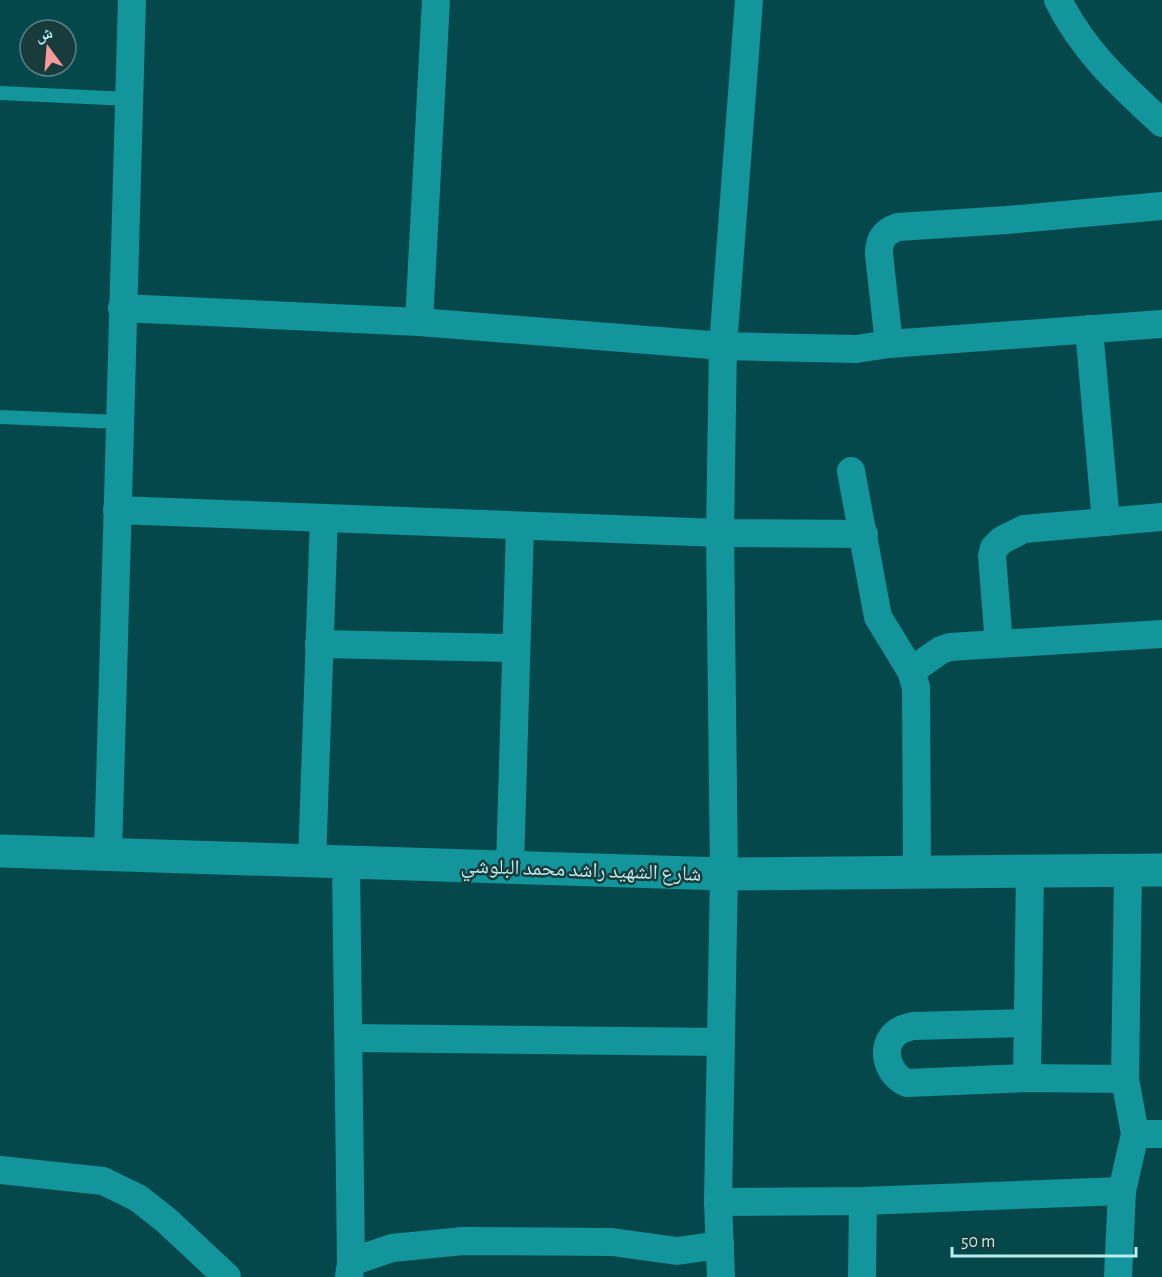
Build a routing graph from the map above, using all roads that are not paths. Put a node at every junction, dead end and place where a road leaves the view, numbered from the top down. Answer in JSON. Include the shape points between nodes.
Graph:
{"nodes":[{"id":1,"x":132,"y":0,"type":"edge"},
{"id":2,"x":436,"y":0,"type":"edge"},
{"id":3,"x":749,"y":0,"type":"edge"},
{"id":4,"x":1058,"y":0,"type":"edge"},
{"id":5,"x":0,"y":93,"type":"edge"},
{"id":6,"x":129,"y":99,"type":"junction"},
{"id":7,"x":1162,"y":123,"type":"edge"},
{"id":8,"x":1162,"y":206,"type":"edge"},
{"id":9,"x":122,"y":308,"type":"junction"},
{"id":10,"x":419,"y":322,"type":"junction"},
{"id":11,"x":1162,"y":324,"type":"edge"},
{"id":12,"x":1089,"y":329,"type":"junction"},
{"id":13,"x":889,"y":344,"type":"junction"},
{"id":14,"x":723,"y":346,"type":"junction"},
{"id":15,"x":0,"y":417,"type":"edge"},
{"id":16,"x":119,"y":422,"type":"junction"},
{"id":17,"x":851,"y":471,"type":"dead end"},
{"id":18,"x":117,"y":510,"type":"junction"},
{"id":19,"x":1162,"y":516,"type":"edge"},
{"id":20,"x":324,"y":518,"type":"junction"},
{"id":21,"x":1106,"y":522,"type":"junction"},
{"id":22,"x":520,"y":526,"type":"junction"},
{"id":23,"x":720,"y":533,"type":"junction"},
{"id":24,"x":864,"y":534,"type":"junction"},
{"id":25,"x":1162,"y":634,"type":"edge"},
{"id":26,"x":319,"y":644,"type":"junction"},
{"id":27,"x":999,"y":644,"type":"junction"},
{"id":28,"x":516,"y":648,"type":"junction"},
{"id":29,"x":911,"y":671,"type":"junction"},
{"id":30,"x":0,"y":851,"type":"edge"},
{"id":31,"x":108,"y":854,"type":"junction"},
{"id":32,"x":312,"y":862,"type":"junction"},
{"id":33,"x":346,"y":863,"type":"junction"},
{"id":34,"x":510,"y":867,"type":"junction"},
{"id":35,"x":1162,"y":870,"type":"edge"},
{"id":36,"x":1128,"y":871,"type":"junction"},
{"id":37,"x":917,"y":872,"type":"junction"},
{"id":38,"x":1030,"y":872,"type":"junction"},
{"id":39,"x":724,"y":874,"type":"junction"},
{"id":40,"x":1028,"y":1023,"type":"junction"},
{"id":41,"x":350,"y":1038,"type":"junction"},
{"id":42,"x":721,"y":1042,"type":"junction"},
{"id":43,"x":1027,"y":1078,"type":"junction"},
{"id":44,"x":1125,"y":1079,"type":"junction"},
{"id":45,"x":1149,"y":1134,"type":"edge"},
{"id":46,"x":0,"y":1170,"type":"edge"},
{"id":47,"x":1122,"y":1191,"type":"junction"},
{"id":48,"x":718,"y":1202,"type":"junction"},
{"id":49,"x":863,"y":1202,"type":"junction"},
{"id":50,"x":720,"y":1245,"type":"junction"},
{"id":51,"x":350,"y":1269,"type":"edge"},
{"id":52,"x":227,"y":1277,"type":"edge"},
{"id":53,"x":721,"y":1277,"type":"edge"},
{"id":54,"x":862,"y":1277,"type":"edge"},
{"id":55,"x":1118,"y":1277,"type":"edge"}],
"edges":[{"from":1,"to":6,"type":"street"},
{"from":2,"to":10,"type":"street"},
{"from":3,"to":14,"type":"street"},
{"from":4,"to":7,"type":"street","via":[[1084,44],[1107,72]]},
{"from":5,"to":6,"type":"lane"},
{"from":6,"to":9,"type":"street"},
{"from":8,"to":13,"type":"street","via":[[889,230],[879,244],[879,254]]},
{"from":9,"to":10,"type":"street"},
{"from":9,"to":16,"type":"street"},
{"from":10,"to":14,"type":"street"},
{"from":11,"to":12,"type":"street"},
{"from":12,"to":13,"type":"street"},
{"from":12,"to":21,"type":"street"},
{"from":13,"to":14,"type":"street","via":[[856,349]]},
{"from":14,"to":23,"type":"street"},
{"from":15,"to":16,"type":"lane"},
{"from":16,"to":18,"type":"street"},
{"from":17,"to":24,"type":"street"},
{"from":18,"to":20,"type":"street"},
{"from":18,"to":31,"type":"street"},
{"from":19,"to":21,"type":"street"},
{"from":20,"to":22,"type":"street"},
{"from":20,"to":26,"type":"street"},
{"from":21,"to":27,"type":"street","via":[[1024,529],[994,548]]},
{"from":22,"to":23,"type":"street"},
{"from":22,"to":28,"type":"street"},
{"from":23,"to":24,"type":"street"},
{"from":23,"to":39,"type":"street"},
{"from":24,"to":29,"type":"street","via":[[878,617]]},
{"from":25,"to":27,"type":"street"},
{"from":26,"to":28,"type":"street"},
{"from":26,"to":32,"type":"street"},
{"from":27,"to":29,"type":"street","via":[[950,647]]},
{"from":28,"to":34,"type":"street"},
{"from":29,"to":37,"type":"street","via":[[916,687]]},
{"from":30,"to":31,"type":"street","name":"شارع الشهيد راشد محمد البلوشي"},
{"from":31,"to":32,"type":"street","name":"شارع الشهيد راشد محمد البلوشي"},
{"from":32,"to":33,"type":"street","name":"شارع الشهيد راشد محمد البلوشي"},
{"from":33,"to":34,"type":"street","name":"شارع الشهيد راشد محمد البلوشي"},
{"from":33,"to":41,"type":"street"},
{"from":34,"to":39,"type":"street","name":"شارع الشهيد راشد محمد البلوشي"},
{"from":35,"to":36,"type":"street","name":"شارع الشهيد راشد محمد البلوشي"},
{"from":36,"to":38,"type":"street","name":"شارع الشهيد راشد محمد البلوشي"},
{"from":36,"to":44,"type":"street"},
{"from":37,"to":38,"type":"street","name":"شارع الشهيد راشد محمد البلوشي"},
{"from":37,"to":39,"type":"street","name":"شارع الشهيد راشد محمد البلوشي"},
{"from":38,"to":40,"type":"street"},
{"from":39,"to":42,"type":"street"},
{"from":40,"to":43,"type":"street"},
{"from":40,"to":43,"type":"street","via":[[913,1026],[902,1029],[890,1041],[888,1060],[893,1074],[907,1083]]},
{"from":41,"to":42,"type":"street"},
{"from":41,"to":51,"type":"street"},
{"from":42,"to":48,"type":"street"},
{"from":43,"to":44,"type":"street"},
{"from":44,"to":45,"type":"street"},
{"from":45,"to":47,"type":"street"},
{"from":46,"to":52,"type":"street","via":[[104,1181],[138,1198]]},
{"from":47,"to":49,"type":"street"},
{"from":47,"to":55,"type":"street"},
{"from":48,"to":49,"type":"street"},
{"from":48,"to":50,"type":"street"},
{"from":49,"to":54,"type":"street"},
{"from":50,"to":51,"type":"street","via":[[676,1251],[612,1242],[463,1241],[392,1248]]},
{"from":50,"to":53,"type":"street"}]}
